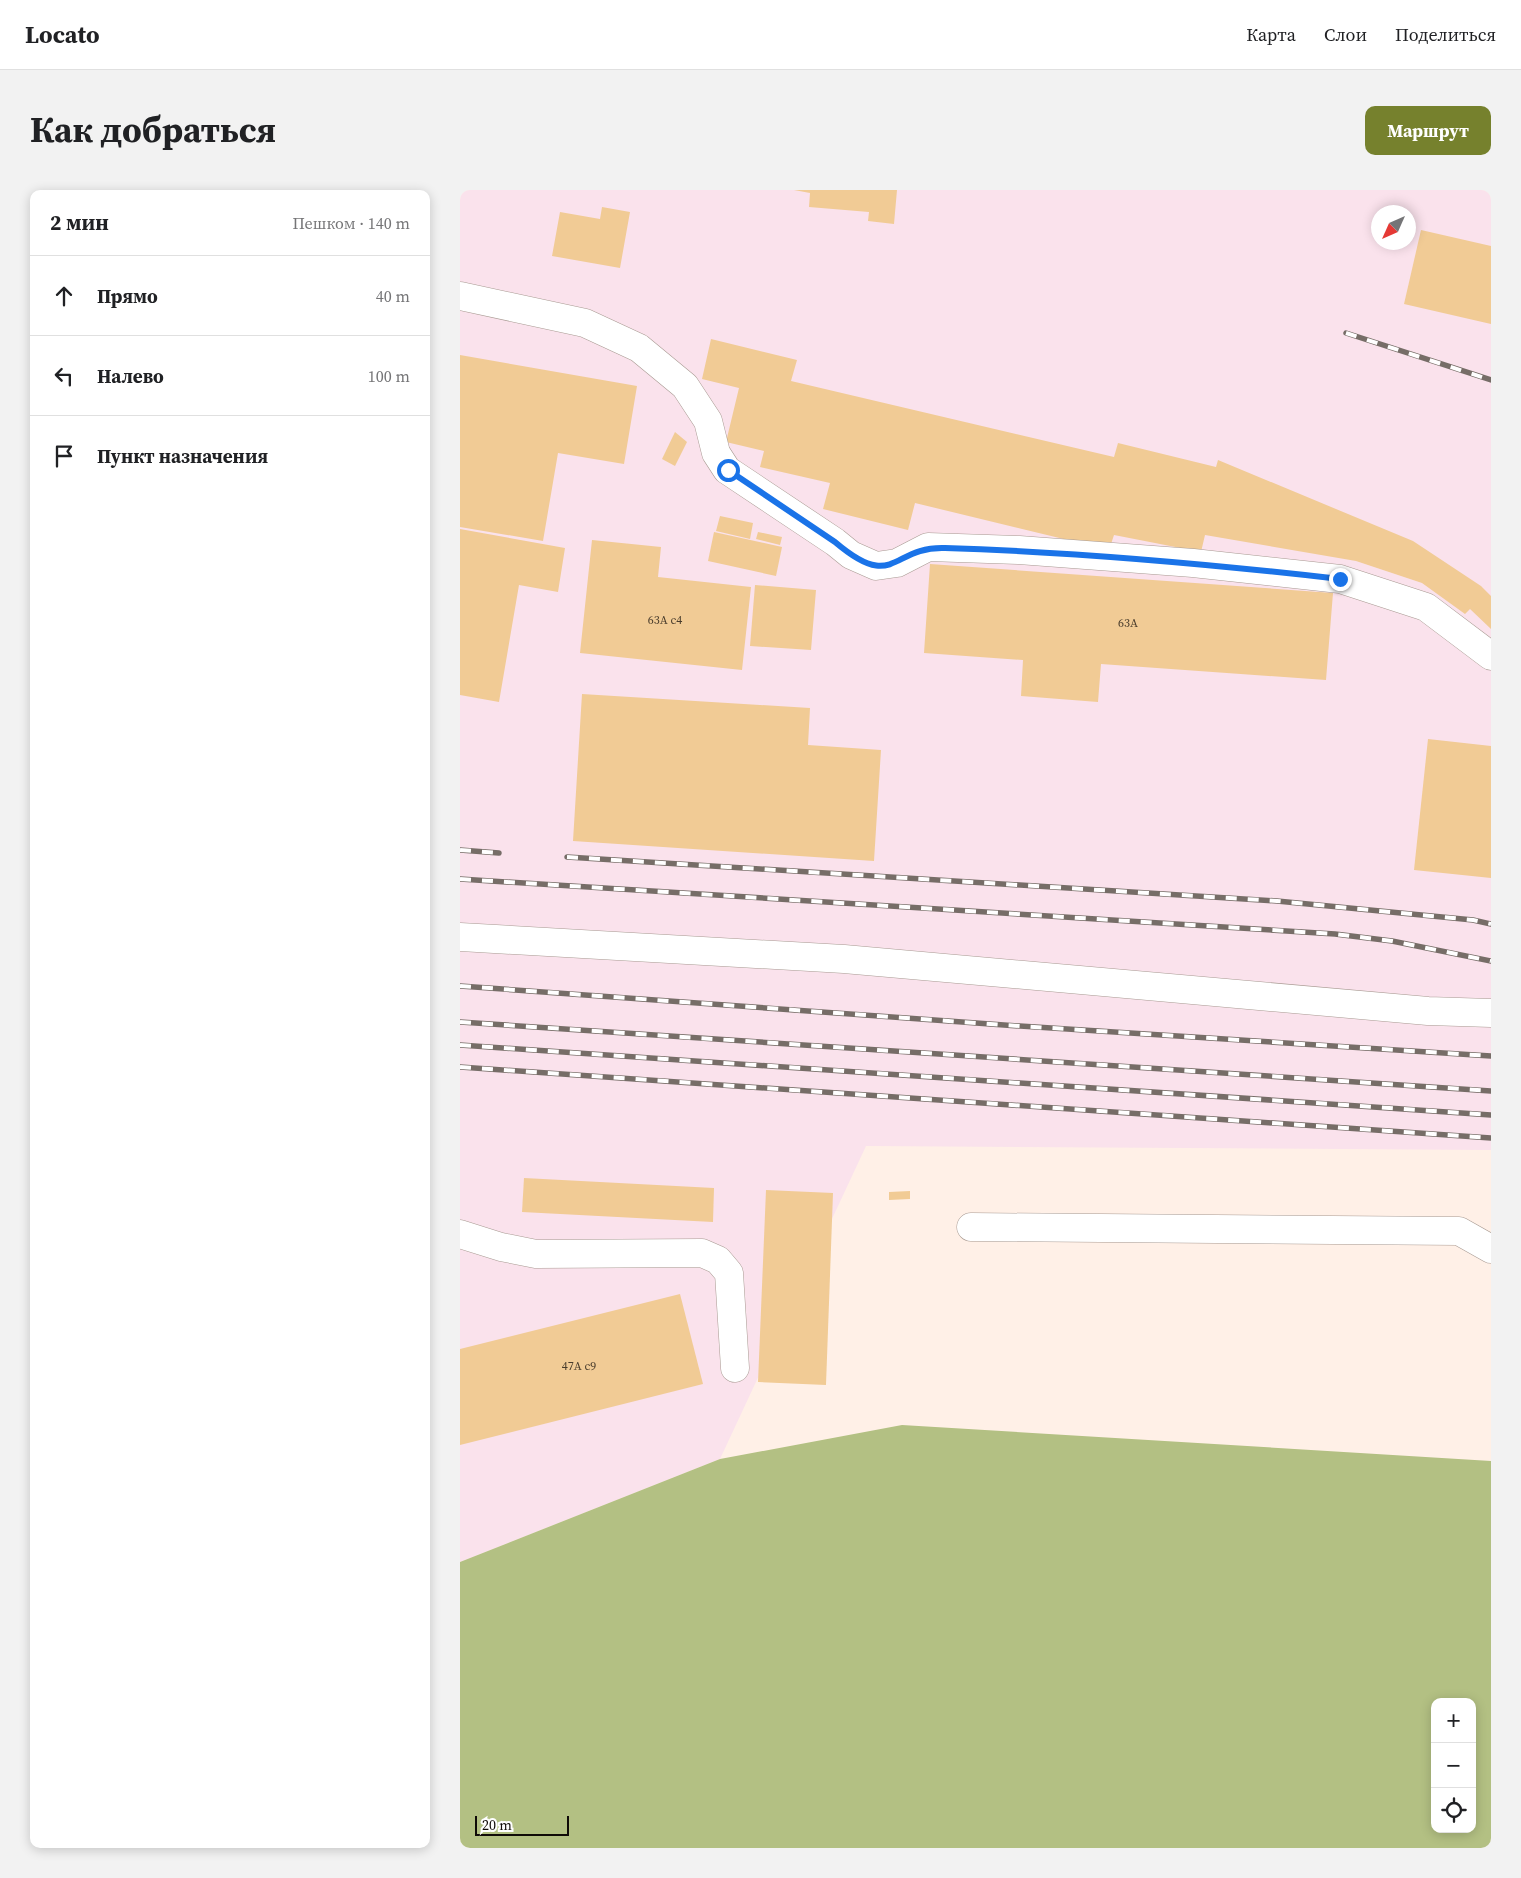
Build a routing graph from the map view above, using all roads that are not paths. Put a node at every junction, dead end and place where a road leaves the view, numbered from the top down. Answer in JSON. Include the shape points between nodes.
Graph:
{"nodes":[{"id":1,"x":460,"y":296,"type":"edge"},
{"id":2,"x":1491,"y":656,"type":"edge"},
{"id":3,"x":460,"y":937,"type":"edge"},
{"id":4,"x":1491,"y":1013,"type":"edge"},
{"id":5,"x":971,"y":1227,"type":"dead end"},
{"id":6,"x":460,"y":1234,"type":"edge"},
{"id":7,"x":1491,"y":1249,"type":"edge"},
{"id":8,"x":735,"y":1368,"type":"dead end"}],
"edges":[{"from":1,"to":2,"type":"street","via":[[585,323],[639,348],[686,386],[708,421],[716,453],[728,470],[868,565],[890,565],[928,547],[1193,563],[1340,579],[1426,608]]},
{"from":3,"to":4,"type":"street","via":[[844,959],[1428,1011]]},
{"from":5,"to":7,"type":"street","via":[[1459,1231]]},
{"from":6,"to":8,"type":"street","via":[[536,1254],[702,1253],[718,1260],[729,1273]]}]}
